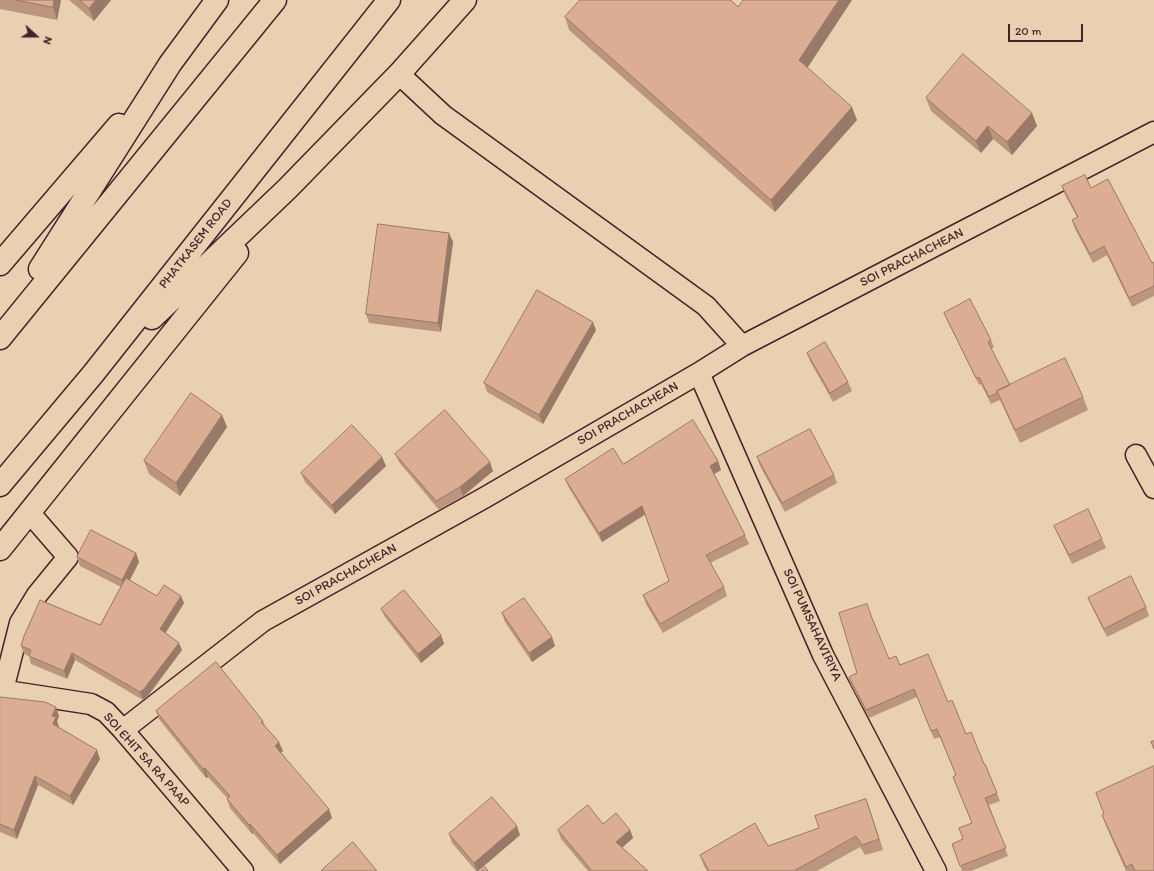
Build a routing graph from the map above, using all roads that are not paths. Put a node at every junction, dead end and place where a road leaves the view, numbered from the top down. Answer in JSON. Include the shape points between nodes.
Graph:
{"nodes":[{"id":1,"x":217,"y":0,"type":"edge"},
{"id":2,"x":275,"y":0,"type":"edge"},
{"id":3,"x":389,"y":0,"type":"edge"},
{"id":4,"x":465,"y":0,"type":"edge"},
{"id":5,"x":170,"y":64,"type":"junction"},
{"id":6,"x":399,"y":74,"type":"junction"},
{"id":7,"x":1154,"y":132,"type":"edge"},
{"id":8,"x":288,"y":188,"type":"junction"},
{"id":9,"x":0,"y":264,"type":"edge"},
{"id":10,"x":0,"y":333,"type":"edge"},
{"id":11,"x":0,"y":338,"type":"edge"},
{"id":12,"x":742,"y":346,"type":"junction"},
{"id":13,"x":699,"y":373,"type":"junction"},
{"id":14,"x":93,"y":374,"type":"junction"},
{"id":15,"x":1136,"y":455,"type":"dead end"},
{"id":16,"x":0,"y":485,"type":"edge"},
{"id":17,"x":1154,"y":488,"type":"edge"},
{"id":18,"x":29,"y":512,"type":"junction"},
{"id":19,"x":0,"y":549,"type":"edge"},
{"id":20,"x":2,"y":690,"type":"edge"},
{"id":21,"x":123,"y":730,"type":"junction"},
{"id":22,"x":243,"y":871,"type":"edge"},
{"id":23,"x":936,"y":871,"type":"edge"}],
"edges":[{"from":1,"to":5,"type":"highway"},
{"from":2,"to":11,"type":"highway"},
{"from":3,"to":14,"type":"highway","name":"PHATKASEM ROAD"},
{"from":4,"to":6,"type":"highway"},
{"from":5,"to":9,"type":"highway"},
{"from":5,"to":10,"type":"highway"},
{"from":6,"to":8,"type":"highway"},
{"from":6,"to":12,"type":"street","via":[[443,115],[706,306]]},
{"from":7,"to":12,"type":"street","name":"SOI PRACHACHEAN"},
{"from":8,"to":14,"type":"highway"},
{"from":8,"to":18,"type":"highway"},
{"from":12,"to":13,"type":"street","name":"SOI PRACHACHEAN"},
{"from":13,"to":21,"type":"street","name":"SOI PRACHACHEAN","via":[[484,498],[263,621]]},
{"from":13,"to":23,"type":"street","name":"SOI PUMSAHAVIRIYA","via":[[823,656]]},
{"from":14,"to":16,"type":"highway","name":"PHATKASEM ROAD"},
{"from":15,"to":17,"type":"street"},
{"from":18,"to":19,"type":"highway"},
{"from":18,"to":20,"type":"street","via":[[68,557],[37,595],[20,623]]},
{"from":20,"to":21,"type":"street","name":"SOI EHIT SA RA PAAP","via":[[91,704],[106,712]]},
{"from":21,"to":22,"type":"street","name":"SOI EHIT SA RA PAAP"}]}
